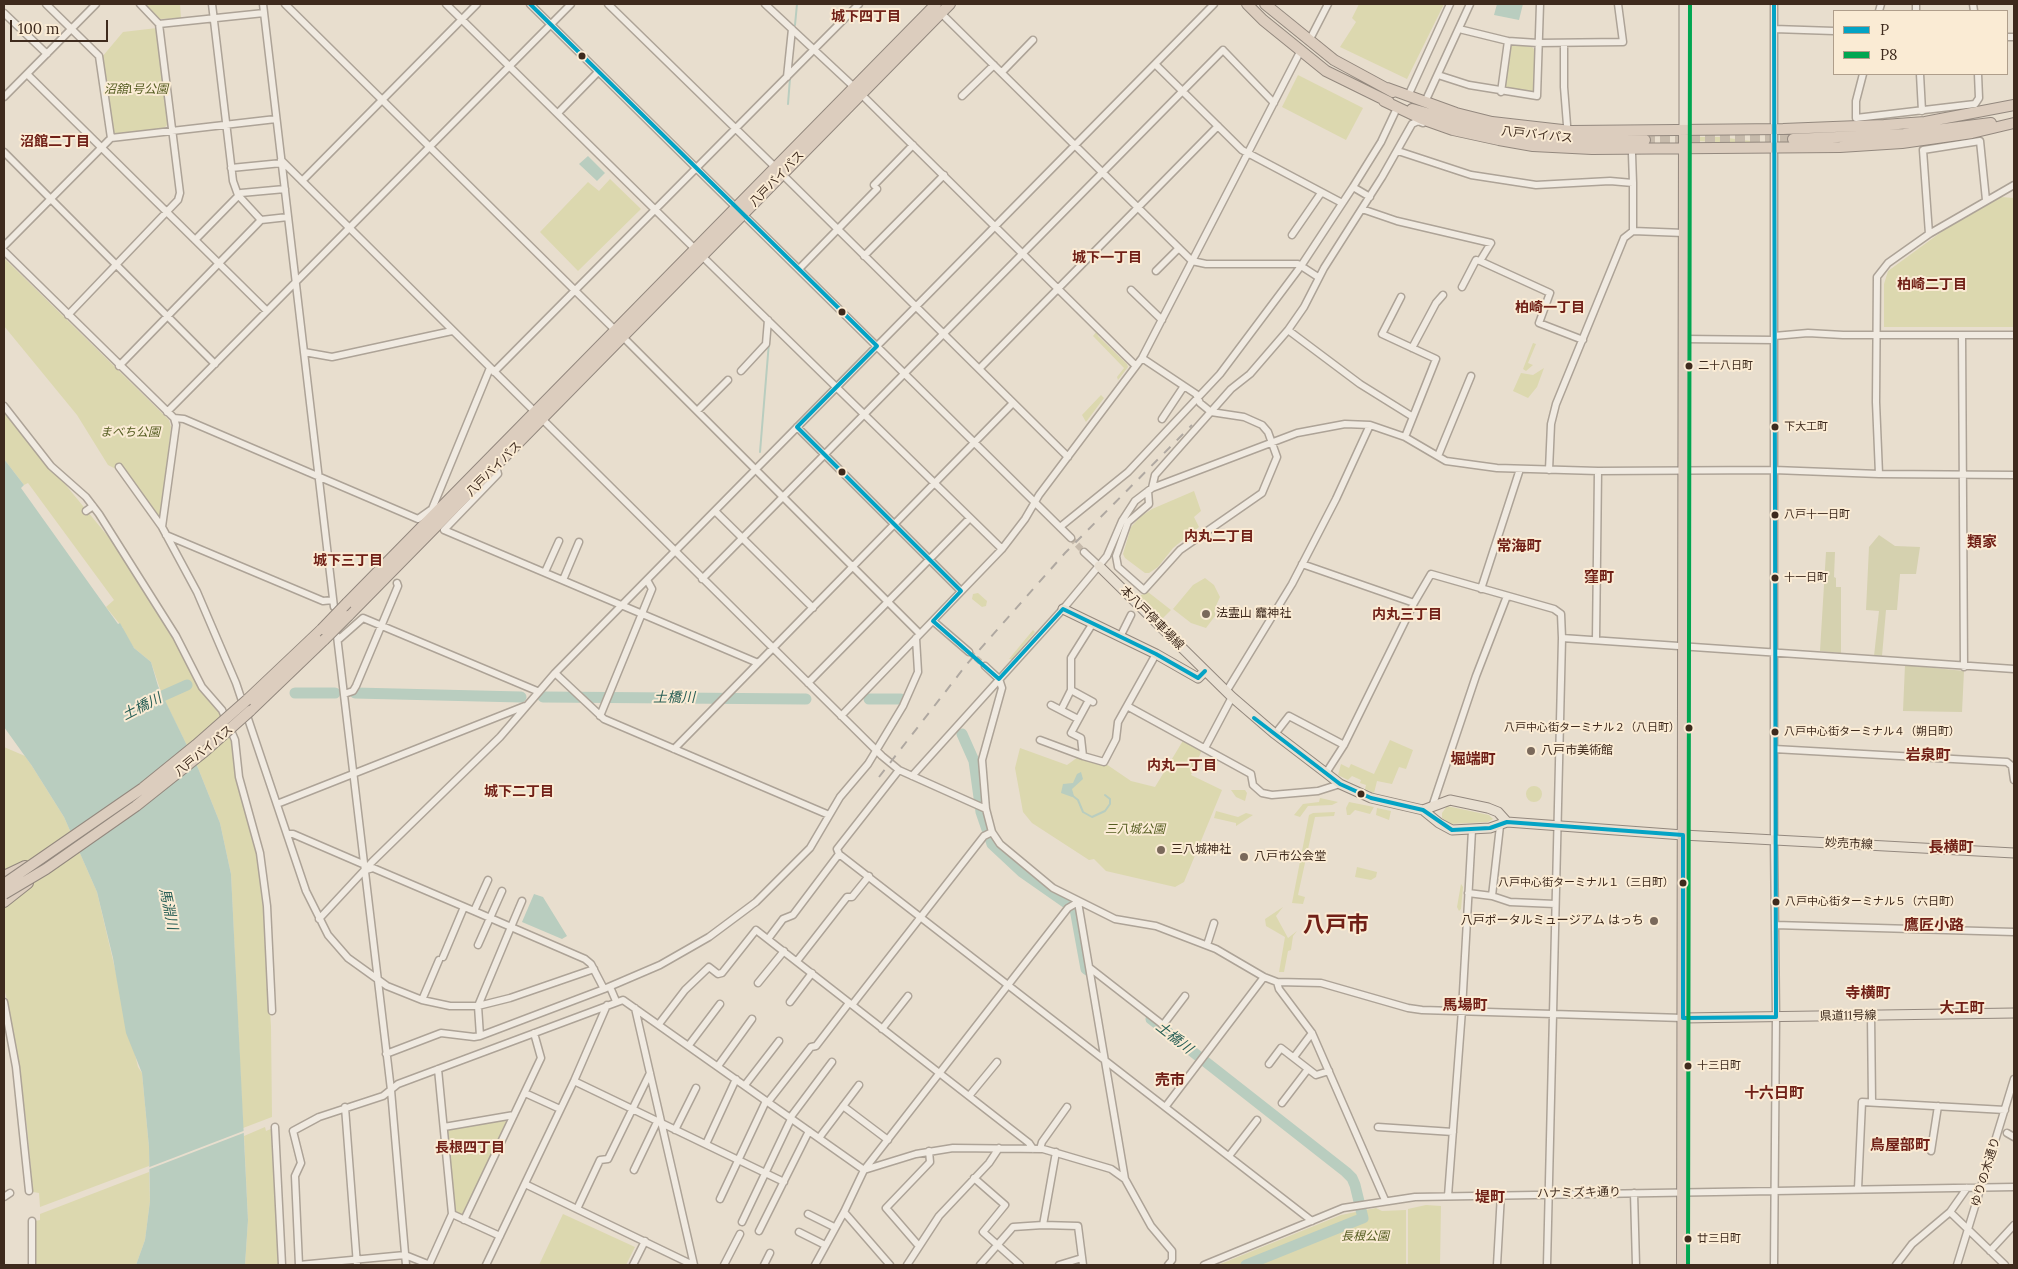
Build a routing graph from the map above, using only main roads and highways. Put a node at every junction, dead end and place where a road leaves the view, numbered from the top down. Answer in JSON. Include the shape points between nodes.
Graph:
{"nodes":[{"id":1,"x":950,"y":4,"type":"edge"},
{"id":2,"x":1247,"y":4,"type":"edge"},
{"id":3,"x":1265,"y":4,"type":"edge"},
{"id":4,"x":1684,"y":4,"type":"edge"},
{"id":5,"x":936,"y":6,"type":"edge"},
{"id":6,"x":1387,"y":88,"type":"junction"},
{"id":7,"x":1384,"y":101,"type":"junction"},
{"id":8,"x":2014,"y":105,"type":"edge"},
{"id":9,"x":2014,"y":110,"type":"edge"},
{"id":10,"x":1430,"y":114,"type":"junction"},
{"id":11,"x":2014,"y":121,"type":"edge"},
{"id":12,"x":1946,"y":128,"type":"junction"},
{"id":13,"x":1684,"y":130,"type":"junction"},
{"id":14,"x":1793,"y":139,"type":"tunnel mouth"},
{"id":15,"x":1645,"y":140,"type":"tunnel mouth"},
{"id":16,"x":1684,"y":149,"type":"junction"},
{"id":17,"x":619,"y":334,"type":"junction"},
{"id":18,"x":1099,"y":566,"type":"road end"},
{"id":19,"x":1063,"y":609,"type":"road end"},
{"id":20,"x":1205,"y":671,"type":"junction"},
{"id":21,"x":1428,"y":808,"type":"junction"},
{"id":22,"x":1504,"y":824,"type":"junction"},
{"id":23,"x":1683,"y":835,"type":"junction"},
{"id":24,"x":54,"y":851,"type":"junction"},
{"id":25,"x":2014,"y":853,"type":"edge"},
{"id":26,"x":46,"y":869,"type":"junction"},
{"id":27,"x":4,"y":876,"type":"edge"},
{"id":28,"x":4,"y":884,"type":"edge"},
{"id":29,"x":4,"y":894,"type":"edge"},
{"id":30,"x":4,"y":902,"type":"edge"},
{"id":31,"x":2014,"y":1013,"type":"edge"},
{"id":32,"x":1682,"y":1018,"type":"junction"},
{"id":33,"x":1682,"y":1265,"type":"edge"}],
"edges":[{"from":1,"to":5,"type":"highway","name":"八戸バイパス"},
{"from":2,"to":7,"type":"highway","name":"八戸バイパス","via":[[1326,71]]},
{"from":3,"to":6,"type":"highway","name":"八戸バイパス","via":[[1334,60]]},
{"from":4,"to":13,"type":"main road"},
{"from":5,"to":17,"type":"highway","name":"八戸バイパス"},
{"from":6,"to":10,"type":"highway","name":"八戸バイパス"},
{"from":6,"to":13,"type":"highway","via":[[1474,117],[1531,127]]},
{"from":7,"to":10,"type":"highway","name":"八戸バイパス"},
{"from":7,"to":16,"type":"highway","via":[[1453,130],[1533,146]]},
{"from":8,"to":13,"type":"highway","via":[[1925,122],[1884,126]]},
{"from":9,"to":12,"type":"highway"},
{"from":10,"to":15,"type":"highway","name":"八戸バイパス","via":[[1521,136]]},
{"from":11,"to":12,"type":"highway"},
{"from":11,"to":16,"type":"highway","via":[[1972,133],[1902,143]]},
{"from":12,"to":14,"type":"highway","via":[[1856,137]]},
{"from":13,"to":16,"type":"highway"},
{"from":16,"to":23,"type":"highway"},
{"from":17,"to":24,"type":"highway","name":"八戸バイパス","bridge":true,"via":[[534,413],[322,629],[247,700],[143,788]]},
{"from":17,"to":26,"type":"highway","name":"八戸バイパス","bridge":true,"via":[[542,421],[250,711],[136,806]]},
{"from":18,"to":20,"type":"main road","name":"本八戸停車場線"},
{"from":19,"to":20,"type":"main road","name":"本八戸停車場線","via":[[1198,678]]},
{"from":20,"to":21,"type":"main road","name":"本八戸停車場線","via":[[1275,734],[1340,784],[1371,798]]},
{"from":21,"to":22,"type":"main road","name":"本八戸停車場線","via":[[1446,827],[1472,830]]},
{"from":21,"to":22,"type":"main road","name":"本八戸停車場線","via":[[1450,800],[1460,801],[1498,812]]},
{"from":22,"to":23,"type":"main road","name":"本八戸停車場線"},
{"from":23,"to":25,"type":"main road","name":"妙売市線"},
{"from":23,"to":32,"type":"highway"},
{"from":24,"to":27,"type":"highway","bridge":true},
{"from":24,"to":28,"type":"highway","name":"八戸バイパス","bridge":true},
{"from":26,"to":29,"type":"highway","name":"八戸バイパス","bridge":true},
{"from":26,"to":30,"type":"highway","bridge":true},
{"from":31,"to":32,"type":"main road","name":"県道11号線"},
{"from":32,"to":33,"type":"highway"}]}
